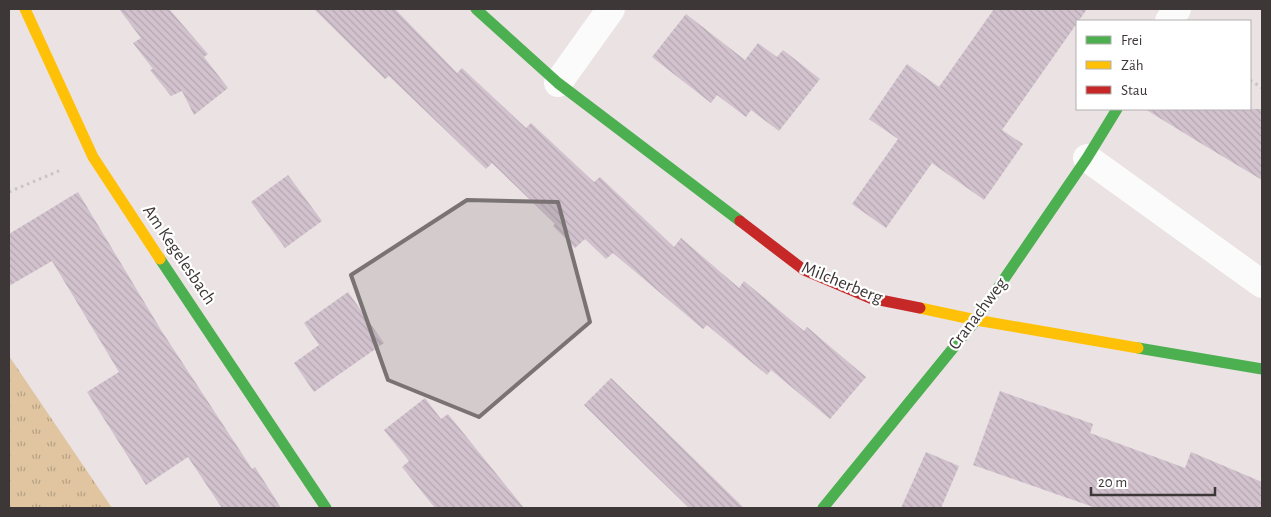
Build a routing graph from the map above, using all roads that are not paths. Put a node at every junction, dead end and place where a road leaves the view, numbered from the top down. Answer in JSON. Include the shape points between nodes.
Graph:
{"nodes":[{"id":1,"x":25,"y":9,"type":"edge"},
{"id":2,"x":476,"y":9,"type":"edge"},
{"id":3,"x":611,"y":9,"type":"edge"},
{"id":4,"x":1177,"y":9,"type":"edge"},
{"id":5,"x":1170,"y":20,"type":"edge"},
{"id":6,"x":558,"y":83,"type":"junction"},
{"id":7,"x":1116,"y":110,"type":"edge"},
{"id":8,"x":1087,"y":158,"type":"junction"},
{"id":9,"x":1262,"y":284,"type":"edge"},
{"id":10,"x":976,"y":320,"type":"junction"},
{"id":11,"x":1262,"y":369,"type":"edge"},
{"id":12,"x":326,"y":508,"type":"edge"},
{"id":13,"x":823,"y":508,"type":"edge"}],
"edges":[{"from":1,"to":12,"type":"street","name":"Am Kegelesbach","via":[[93,157]]},
{"from":2,"to":6,"type":"street","name":"Milcherberg"},
{"from":3,"to":6,"type":"street"},
{"from":4,"to":5,"type":"street"},
{"from":6,"to":10,"type":"street","name":"Milcherberg","via":[[804,270],[870,298]]},
{"from":7,"to":8,"type":"street","name":"Cranachweg"},
{"from":8,"to":9,"type":"street"},
{"from":8,"to":10,"type":"street","name":"Cranachweg"},
{"from":10,"to":11,"type":"street","name":"Milcherberg"},
{"from":10,"to":13,"type":"street","name":"Cranachweg"}]}
